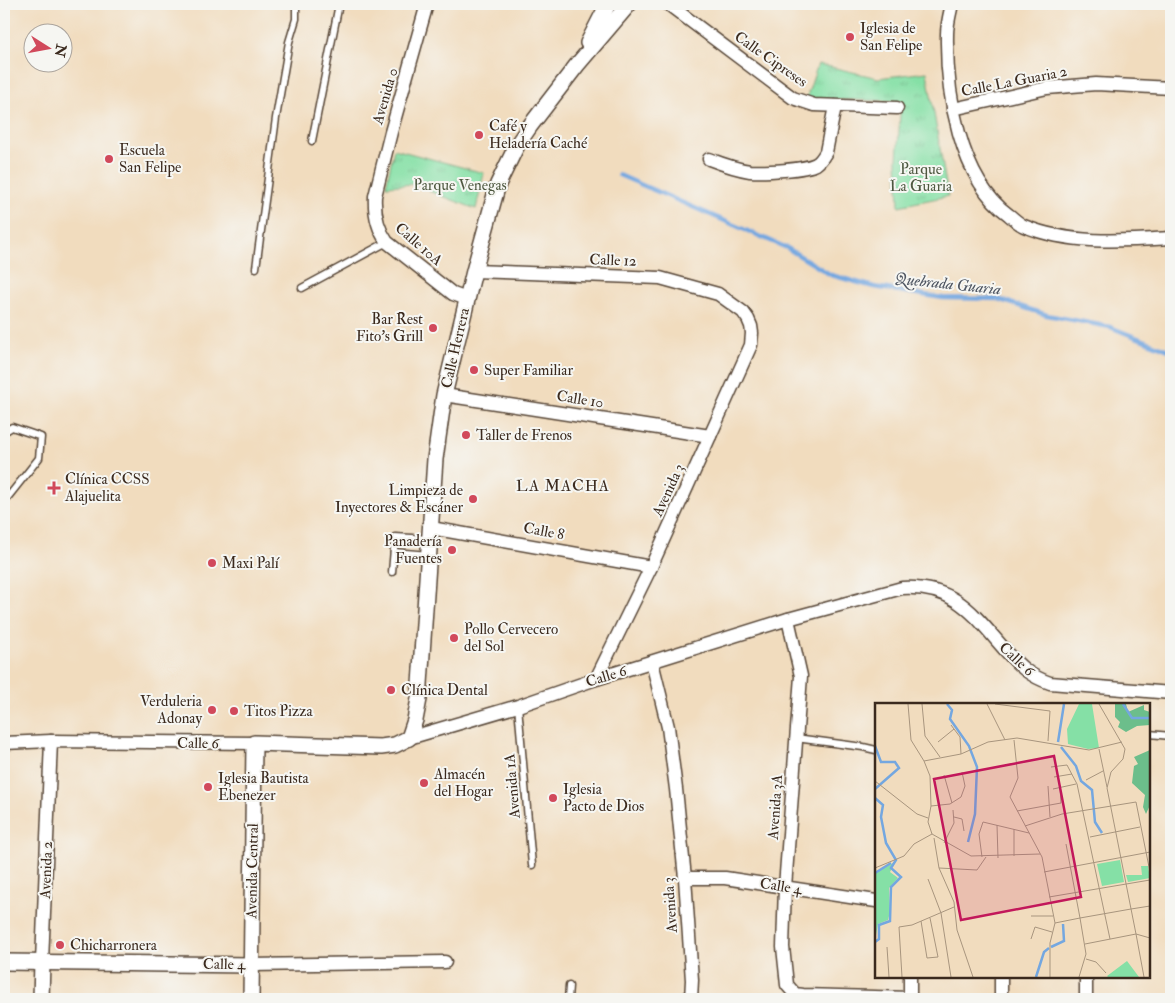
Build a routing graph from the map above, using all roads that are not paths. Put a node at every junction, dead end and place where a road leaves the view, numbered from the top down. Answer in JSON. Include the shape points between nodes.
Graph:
{"nodes":[{"id":1,"x":296,"y":4,"type":"edge"},
{"id":2,"x":339,"y":4,"type":"edge"},
{"id":3,"x":427,"y":4,"type":"edge"},
{"id":4,"x":608,"y":4,"type":"edge"},
{"id":5,"x":630,"y":4,"type":"edge"},
{"id":6,"x":668,"y":4,"type":"edge"},
{"id":7,"x":952,"y":4,"type":"edge"},
{"id":8,"x":577,"y":65,"type":"junction"},
{"id":9,"x":1171,"y":88,"type":"edge"},
{"id":10,"x":835,"y":106,"type":"junction"},
{"id":11,"x":897,"y":108,"type":"dead end"},
{"id":12,"x":953,"y":109,"type":"junction"},
{"id":13,"x":312,"y":141,"type":"dead end"},
{"id":14,"x":709,"y":159,"type":"dead end"},
{"id":15,"x":375,"y":196,"type":"joint"},
{"id":16,"x":1171,"y":238,"type":"edge"},
{"id":17,"x":387,"y":242,"type":"junction"},
{"id":18,"x":256,"y":268,"type":"dead end"},
{"id":19,"x":474,"y":271,"type":"junction"},
{"id":20,"x":302,"y":288,"type":"dead end"},
{"id":21,"x":467,"y":299,"type":"junction"},
{"id":22,"x":743,"y":312,"type":"joint"},
{"id":23,"x":444,"y":395,"type":"junction"},
{"id":24,"x":4,"y":432,"type":"edge"},
{"id":25,"x":710,"y":436,"type":"junction"},
{"id":26,"x":4,"y":500,"type":"edge"},
{"id":27,"x":431,"y":533,"type":"junction"},
{"id":28,"x":394,"y":552,"type":"junction"},
{"id":29,"x":429,"y":555,"type":"junction"},
{"id":30,"x":651,"y":567,"type":"junction"},
{"id":31,"x":392,"y":572,"type":"dead end"},
{"id":32,"x":788,"y":619,"type":"junction"},
{"id":33,"x":652,"y":662,"type":"junction"},
{"id":34,"x":596,"y":679,"type":"junction"},
{"id":35,"x":1171,"y":694,"type":"edge"},
{"id":36,"x":518,"y":706,"type":"junction"},
{"id":37,"x":1150,"y":734,"type":"edge"},
{"id":38,"x":1171,"y":736,"type":"edge"},
{"id":39,"x":410,"y":738,"type":"junction"},
{"id":40,"x":796,"y":738,"type":"junction"},
{"id":41,"x":51,"y":741,"type":"junction"},
{"id":42,"x":4,"y":743,"type":"edge"},
{"id":43,"x":254,"y":743,"type":"junction"},
{"id":44,"x":875,"y":750,"type":"edge"},
{"id":45,"x":532,"y":865,"type":"dead end"},
{"id":46,"x":685,"y":878,"type":"junction"},
{"id":47,"x":785,"y":887,"type":"junction"},
{"id":48,"x":875,"y":901,"type":"edge"},
{"id":49,"x":4,"y":962,"type":"edge"},
{"id":50,"x":42,"y":962,"type":"junction"},
{"id":51,"x":445,"y":962,"type":"dead end"},
{"id":52,"x":251,"y":965,"type":"junction"},
{"id":53,"x":910,"y":978,"type":"edge"},
{"id":54,"x":1001,"y":978,"type":"edge"},
{"id":55,"x":1086,"y":978,"type":"edge"},
{"id":56,"x":569,"y":986,"type":"dead end"},
{"id":57,"x":41,"y":999,"type":"edge"},
{"id":58,"x":251,"y":999,"type":"edge"},
{"id":59,"x":568,"y":999,"type":"edge"},
{"id":60,"x":691,"y":999,"type":"edge"},
{"id":61,"x":910,"y":999,"type":"edge"},
{"id":62,"x":1001,"y":999,"type":"edge"},
{"id":63,"x":1086,"y":999,"type":"edge"}],
"edges":[{"from":1,"to":18,"type":"lane","via":[[296,19],[276,118]]},
{"from":2,"to":13,"type":"lane"},
{"from":3,"to":15,"type":"street","name":"Avenida 0"},
{"from":4,"to":8,"type":"street"},
{"from":5,"to":8,"type":"street","name":"Calle Herrera"},
{"from":6,"to":10,"type":"street","name":"Calle Cipreses","via":[[793,98],[814,106]]},
{"from":7,"to":12,"type":"street","via":[[947,32]]},
{"from":8,"to":19,"type":"street","name":"Calle Herrera","via":[[517,144],[498,184]]},
{"from":9,"to":12,"type":"street","name":"Calle La Guaria 2","via":[[1096,84],[1047,88]]},
{"from":10,"to":11,"type":"street","name":"Calle Cipreses"},
{"from":10,"to":14,"type":"street","via":[[826,152],[813,165],[781,171],[750,171]]},
{"from":12,"to":16,"type":"street","via":[[965,154],[975,175],[987,195],[1023,226],[1067,238]]},
{"from":15,"to":17,"type":"street","name":"Calle 10A","via":[[375,217]]},
{"from":17,"to":20,"type":"lane"},
{"from":17,"to":21,"type":"street","name":"Calle 10A","via":[[453,294]]},
{"from":19,"to":21,"type":"street","name":"Calle Herrera"},
{"from":19,"to":22,"type":"street","name":"Calle 12","via":[[660,278],[718,294]]},
{"from":21,"to":23,"type":"street","name":"Calle Herrera"},
{"from":22,"to":25,"type":"street","name":"Avenida 3","via":[[751,326],[751,345]]},
{"from":23,"to":25,"type":"street","name":"Calle 10"},
{"from":23,"to":27,"type":"street","name":"Calle Herrera","via":[[435,459]]},
{"from":24,"to":26,"type":"lane","via":[[12,427],[41,437],[39,458]]},
{"from":25,"to":30,"type":"street","name":"Avenida 3"},
{"from":27,"to":28,"type":"lane","via":[[395,537]]},
{"from":27,"to":29,"type":"street","name":"Calle Herrera"},
{"from":27,"to":30,"type":"street","name":"Calle 8"},
{"from":28,"to":29,"type":"lane"},
{"from":28,"to":31,"type":"lane"},
{"from":29,"to":39,"type":"street","name":"Calle Herrera","via":[[419,699]]},
{"from":30,"to":34,"type":"street","name":"Avenida 3"},
{"from":32,"to":33,"type":"street","name":"Calle 6"},
{"from":32,"to":35,"type":"street","name":"Calle 6","via":[[891,590],[930,589],[965,606],[1019,666],[1042,680]]},
{"from":32,"to":40,"type":"street","name":"Avenida 3A","via":[[801,676]]},
{"from":33,"to":34,"type":"street","name":"Calle 6"},
{"from":33,"to":46,"type":"street","name":"Avenida 3","via":[[668,727]]},
{"from":34,"to":36,"type":"street","name":"Calle 6"},
{"from":36,"to":39,"type":"street","name":"Calle 6"},
{"from":36,"to":45,"type":"lane","name":"Avenida 1A"},
{"from":37,"to":38,"type":"lane"},
{"from":39,"to":43,"type":"street","name":"Calle 6","via":[[381,747]]},
{"from":40,"to":44,"type":"lane"},
{"from":40,"to":47,"type":"street","name":"Avenida 3A"},
{"from":41,"to":42,"type":"street","name":"Calle 6"},
{"from":41,"to":43,"type":"street","name":"Calle 6"},
{"from":41,"to":50,"type":"street","name":"Avenida 2"},
{"from":43,"to":52,"type":"street","name":"Avenida Central"},
{"from":46,"to":47,"type":"street","name":"Calle 4","via":[[725,878]]},
{"from":46,"to":60,"type":"street","name":"Avenida 3"},
{"from":47,"to":48,"type":"street","name":"Calle 4"},
{"from":47,"to":61,"type":"street","name":"Avenida 3A","via":[[785,975],[787,986],[795,994]]},
{"from":49,"to":50,"type":"street","name":"Calle 4"},
{"from":50,"to":52,"type":"street","name":"Calle 4"},
{"from":50,"to":57,"type":"street","name":"Avenida 2"},
{"from":51,"to":52,"type":"street","name":"Calle 4"},
{"from":52,"to":58,"type":"street","name":"Avenida Central"},
{"from":53,"to":61,"type":"street"},
{"from":54,"to":62,"type":"street"},
{"from":55,"to":63,"type":"street"},
{"from":56,"to":59,"type":"lane"}]}
